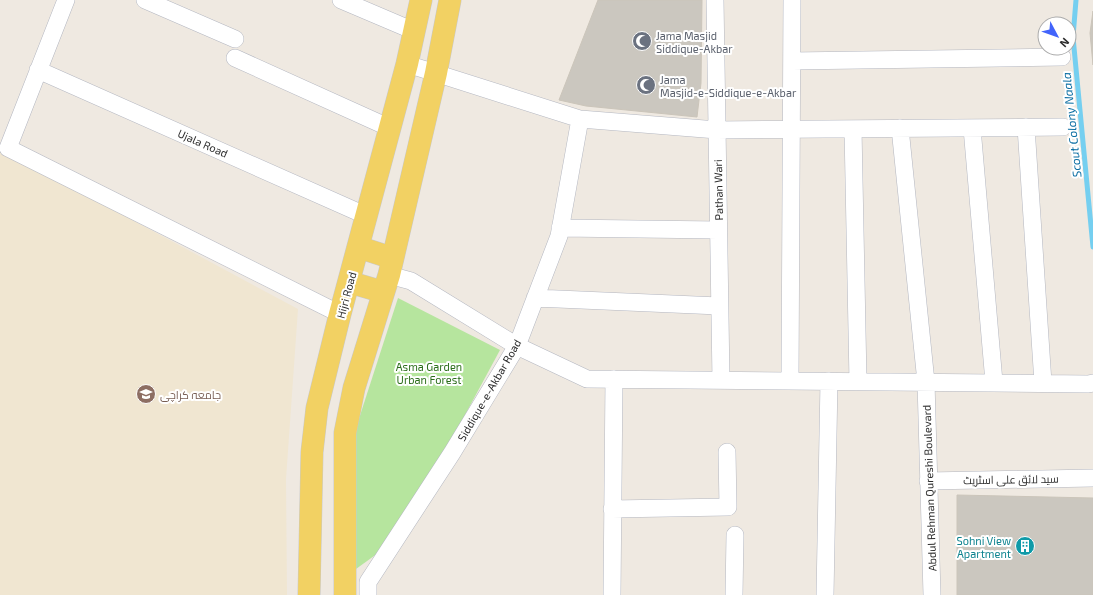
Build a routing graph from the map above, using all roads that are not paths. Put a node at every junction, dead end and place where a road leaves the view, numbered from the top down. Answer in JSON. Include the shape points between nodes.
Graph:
{"nodes":[{"id":1,"x":66,"y":0,"type":"edge"},
{"id":2,"x":144,"y":0,"type":"edge"},
{"id":3,"x":341,"y":0,"type":"edge"},
{"id":4,"x":421,"y":0,"type":"edge"},
{"id":5,"x":450,"y":0,"type":"edge"},
{"id":6,"x":715,"y":0,"type":"edge"},
{"id":7,"x":792,"y":0,"type":"edge"},
{"id":8,"x":414,"y":31,"type":"junction"},
{"id":9,"x":235,"y":39,"type":"dead end"},
{"id":10,"x":1062,"y":57,"type":"dead end"},
{"id":11,"x":235,"y":58,"type":"dead end"},
{"id":12,"x":792,"y":61,"type":"junction"},
{"id":13,"x":407,"y":64,"type":"junction"},
{"id":14,"x":38,"y":70,"type":"junction"},
{"id":15,"x":436,"y":73,"type":"junction"},
{"id":16,"x":580,"y":118,"type":"junction"},
{"id":17,"x":1026,"y":127,"type":"junction"},
{"id":18,"x":1063,"y":127,"type":"dead end"},
{"id":19,"x":390,"y":128,"type":"junction"},
{"id":20,"x":900,"y":128,"type":"junction"},
{"id":21,"x":972,"y":128,"type":"junction"},
{"id":22,"x":791,"y":129,"type":"junction"},
{"id":23,"x":854,"y":129,"type":"junction"},
{"id":24,"x":717,"y":130,"type":"junction"},
{"id":25,"x":367,"y":216,"type":"junction"},
{"id":26,"x":560,"y":228,"type":"junction"},
{"id":27,"x":718,"y":230,"type":"junction"},
{"id":28,"x":358,"y":247,"type":"junction"},
{"id":29,"x":388,"y":275,"type":"junction"},
{"id":30,"x":349,"y":282,"type":"junction"},
{"id":31,"x":535,"y":298,"type":"junction"},
{"id":32,"x":719,"y":306,"type":"junction"},
{"id":33,"x":340,"y":314,"type":"junction"},
{"id":34,"x":517,"y":346,"type":"junction"},
{"id":35,"x":614,"y":379,"type":"junction"},
{"id":36,"x":721,"y":380,"type":"junction"},
{"id":37,"x":790,"y":380,"type":"junction"},
{"id":38,"x":829,"y":381,"type":"junction"},
{"id":39,"x":858,"y":381,"type":"junction"},
{"id":40,"x":926,"y":382,"type":"junction"},
{"id":41,"x":994,"y":382,"type":"junction"},
{"id":42,"x":1043,"y":383,"type":"junction"},
{"id":43,"x":1091,"y":383,"type":"edge"},
{"id":44,"x":727,"y":452,"type":"dead end"},
{"id":45,"x":1093,"y":478,"type":"edge"},
{"id":46,"x":928,"y":481,"type":"junction"},
{"id":47,"x":612,"y":509,"type":"junction"},
{"id":48,"x":735,"y":535,"type":"dead end"},
{"id":49,"x":309,"y":595,"type":"edge"},
{"id":50,"x":345,"y":595,"type":"edge"},
{"id":51,"x":368,"y":595,"type":"edge"},
{"id":52,"x":612,"y":595,"type":"edge"},
{"id":53,"x":734,"y":595,"type":"edge"},
{"id":54,"x":824,"y":595,"type":"edge"},
{"id":55,"x":932,"y":595,"type":"edge"}],
"edges":[{"from":1,"to":14,"type":"street"},
{"from":2,"to":9,"type":"street"},
{"from":3,"to":8,"type":"street"},
{"from":4,"to":8,"type":"main road","name":"Hijri Road"},
{"from":5,"to":15,"type":"main road"},
{"from":6,"to":24,"type":"street","name":"Pathan Wari"},
{"from":7,"to":12,"type":"street"},
{"from":8,"to":13,"type":"main road","name":"Hijri Road"},
{"from":10,"to":12,"type":"street"},
{"from":11,"to":19,"type":"street"},
{"from":12,"to":22,"type":"street"},
{"from":13,"to":15,"type":"street"},
{"from":13,"to":19,"type":"main road","name":"Hijri Road"},
{"from":14,"to":25,"type":"street","name":"Ujala Road"},
{"from":14,"to":33,"type":"street","via":[[8,148]]},
{"from":15,"to":16,"type":"street"},
{"from":15,"to":29,"type":"main road"},
{"from":16,"to":24,"type":"street"},
{"from":16,"to":26,"type":"street","name":"Siddique-e-Akbar Road"},
{"from":17,"to":18,"type":"street"},
{"from":17,"to":21,"type":"street"},
{"from":17,"to":42,"type":"street"},
{"from":19,"to":25,"type":"main road","name":"Hijri Road"},
{"from":20,"to":21,"type":"street"},
{"from":20,"to":23,"type":"street"},
{"from":20,"to":40,"type":"street","name":"Abdul Rehman Qureshi Boulevard"},
{"from":21,"to":41,"type":"street"},
{"from":22,"to":23,"type":"street"},
{"from":22,"to":24,"type":"street"},
{"from":22,"to":37,"type":"street"},
{"from":23,"to":39,"type":"street"},
{"from":24,"to":27,"type":"street","name":"Pathan Wari"},
{"from":25,"to":28,"type":"main road","name":"Hijri Road"},
{"from":26,"to":27,"type":"street"},
{"from":26,"to":31,"type":"street","name":"Siddique-e-Akbar Road"},
{"from":27,"to":32,"type":"street","name":"Pathan Wari"},
{"from":28,"to":29,"type":"main road"},
{"from":28,"to":30,"type":"main road","name":"Hijri Road"},
{"from":29,"to":30,"type":"main road"},
{"from":29,"to":34,"type":"street","via":[[411,280]]},
{"from":29,"to":50,"type":"main road","via":[[354,388],[345,433]]},
{"from":30,"to":33,"type":"main road","name":"Hijri Road"},
{"from":31,"to":32,"type":"street"},
{"from":31,"to":34,"type":"street","name":"Siddique-e-Akbar Road"},
{"from":32,"to":36,"type":"street","name":"Pathan Wari"},
{"from":33,"to":49,"type":"main road","name":"Hijri Road","via":[[317,408],[312,452]]},
{"from":34,"to":35,"type":"street","via":[[587,379]]},
{"from":34,"to":51,"type":"street","name":"Siddique-e-Akbar Road","via":[[452,454],[368,582]]},
{"from":35,"to":36,"type":"street"},
{"from":35,"to":47,"type":"street"},
{"from":36,"to":37,"type":"street"},
{"from":37,"to":38,"type":"street"},
{"from":38,"to":39,"type":"street"},
{"from":38,"to":54,"type":"street"},
{"from":39,"to":40,"type":"street"},
{"from":40,"to":41,"type":"street"},
{"from":40,"to":46,"type":"street","name":"Abdul Rehman Qureshi Boulevard"},
{"from":41,"to":42,"type":"street"},
{"from":42,"to":43,"type":"street"},
{"from":44,"to":47,"type":"street","via":[[728,507]]},
{"from":45,"to":46,"type":"street","name":"سید لائق علی اسٹریٹ"},
{"from":46,"to":55,"type":"street","name":"Abdul Rehman Qureshi Boulevard"},
{"from":47,"to":52,"type":"street"},
{"from":48,"to":53,"type":"street"}]}
